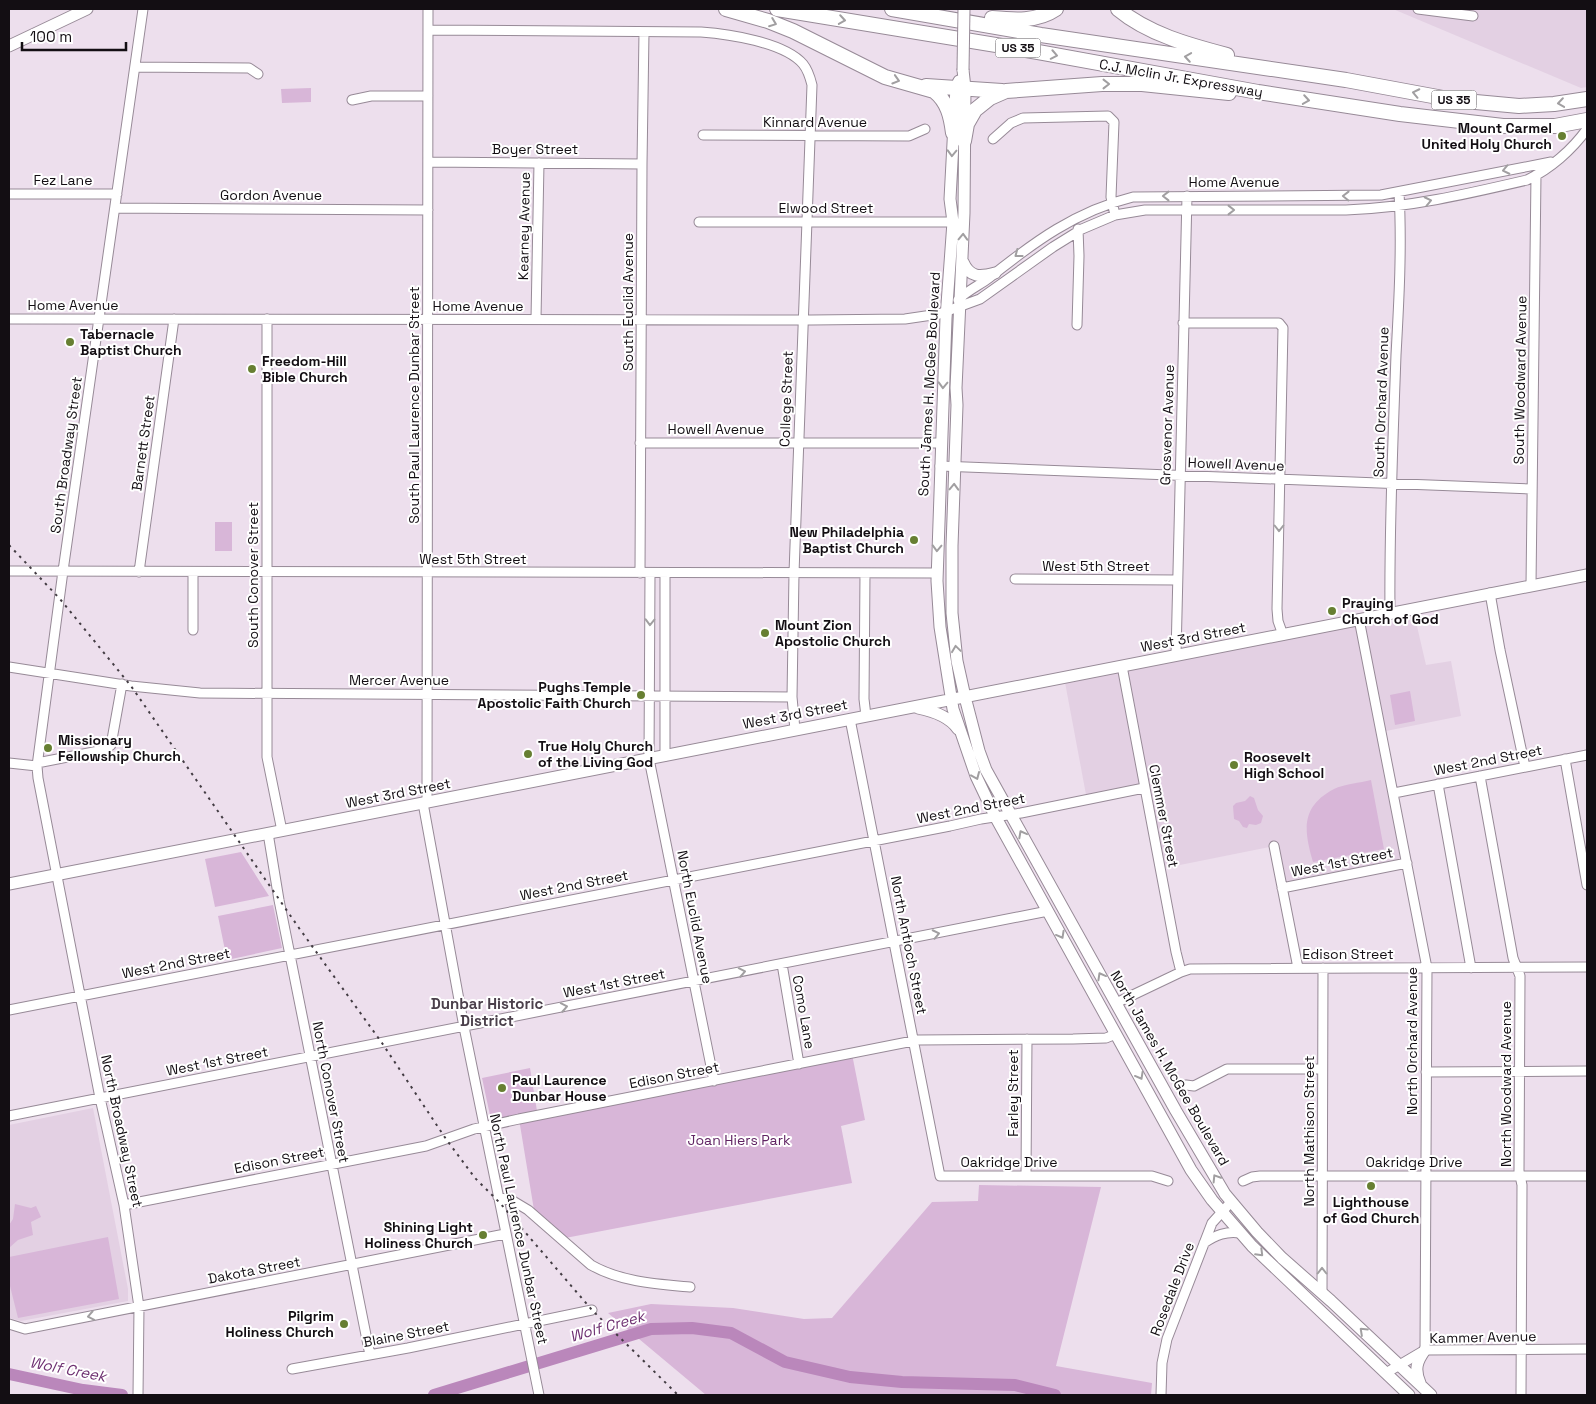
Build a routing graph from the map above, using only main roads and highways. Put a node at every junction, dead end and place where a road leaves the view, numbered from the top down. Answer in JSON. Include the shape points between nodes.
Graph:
{"nodes":[{"id":1,"x":87,"y":9,"type":"edge"},
{"id":2,"x":726,"y":9,"type":"edge"},
{"id":3,"x":777,"y":9,"type":"edge"},
{"id":4,"x":892,"y":9,"type":"edge"},
{"id":5,"x":964,"y":9,"type":"edge"},
{"id":6,"x":1056,"y":9,"type":"edge"},
{"id":7,"x":1118,"y":9,"type":"edge"},
{"id":8,"x":69,"y":12,"type":"edge"},
{"id":9,"x":927,"y":14,"type":"junction"},
{"id":10,"x":9,"y":46,"type":"edge"},
{"id":11,"x":1271,"y":69,"type":"junction"},
{"id":12,"x":920,"y":86,"type":"junction"},
{"id":13,"x":960,"y":88,"type":"junction"},
{"id":14,"x":1006,"y":91,"type":"junction"},
{"id":15,"x":1258,"y":92,"type":"junction"},
{"id":16,"x":1587,"y":98,"type":"edge"},
{"id":17,"x":1587,"y":120,"type":"edge"},
{"id":18,"x":958,"y":137,"type":"junction"},
{"id":19,"x":963,"y":262,"type":"junction"},
{"id":20,"x":995,"y":273,"type":"road end"},
{"id":21,"x":1587,"y":574,"type":"edge"},
{"id":22,"x":965,"y":697,"type":"junction"},
{"id":23,"x":951,"y":700,"type":"junction"},
{"id":24,"x":911,"y":707,"type":"junction"},
{"id":25,"x":959,"y":730,"type":"junction"},
{"id":26,"x":9,"y":884,"type":"edge"},
{"id":27,"x":1426,"y":1350,"type":"road end"},
{"id":28,"x":1420,"y":1385,"type":"junction"},
{"id":29,"x":1409,"y":1395,"type":"edge"},
{"id":30,"x":1431,"y":1395,"type":"edge"}],
"edges":[{"from":1,"to":8,"type":"main road"},
{"from":2,"to":12,"type":"highway","one_way":true,"via":[[793,31],[885,77]]},
{"from":3,"to":15,"type":"highway","name":"C.J. Mclin Jr. Expressway","number":"US 35","one_way":true},
{"from":4,"to":9,"type":"highway","name":"C.J. Mclin Jr. Expressway","number":"US 35"},
{"from":5,"to":13,"type":"main road","name":"South James H. McGee Boulevard","bridge":true},
{"from":6,"to":9,"type":"highway","via":[[1025,20]]},
{"from":7,"to":11,"type":"highway","via":[[1162,34]]},
{"from":8,"to":10,"type":"main road"},
{"from":11,"to":9,"type":"highway","name":"C.J. Mclin Jr. Expressway","number":"US 35","one_way":true,"via":[[1041,35]]},
{"from":16,"to":11,"type":"highway","name":"C.J. Mclin Jr. Expressway","number":"US 35","one_way":true,"via":[[1534,106],[1494,104]]},
{"from":12,"to":13,"type":"highway"},
{"from":12,"to":18,"type":"highway","via":[[934,91],[945,103]]},
{"from":13,"to":14,"type":"highway"},
{"from":13,"to":18,"type":"main road","name":"South James H. McGee Boulevard"},
{"from":14,"to":15,"type":"highway","one_way":true,"via":[[1142,84],[1210,92]]},
{"from":14,"to":18,"type":"highway","via":[[975,110]]},
{"from":15,"to":17,"type":"highway","name":"C.J. Mclin Jr. Expressway","number":"US 35","one_way":true,"via":[[1473,124],[1532,127]]},
{"from":19,"to":18,"type":"main road","name":"South James H. McGee Boulevard","one_way":true,"via":[[964,213]]},
{"from":18,"to":23,"type":"main road","name":"South James H. McGee Boulevard","one_way":true,"via":[[950,199],[953,222],[936,573]]},
{"from":19,"to":20,"type":"main road","via":[[968,272],[976,276]]},
{"from":22,"to":19,"type":"main road","name":"South James H. McGee Boulevard","one_way":true,"via":[[952,613],[956,388]]},
{"from":21,"to":22,"type":"main road","name":"West 3rd Street"},
{"from":22,"to":23,"type":"main road","name":"West 3rd Street"},
{"from":28,"to":22,"type":"main road","name":"North James H. McGee Boulevard","one_way":true,"via":[[1276,1251],[1231,1202],[1199,1152],[986,770]]},
{"from":23,"to":24,"type":"main road","name":"West 3rd Street"},
{"from":23,"to":25,"type":"main road","name":"North James H. McGee Boulevard"},
{"from":24,"to":25,"type":"main road","via":[[947,717]]},
{"from":24,"to":26,"type":"main road","name":"West 3rd Street"},
{"from":25,"to":29,"type":"main road","name":"North James H. McGee Boulevard","one_way":true,"via":[[995,816],[1191,1170],[1240,1233]]},
{"from":27,"to":28,"type":"main road","via":[[1416,1367]]},
{"from":28,"to":30,"type":"main road","name":"North James H. McGee Boulevard"}]}
